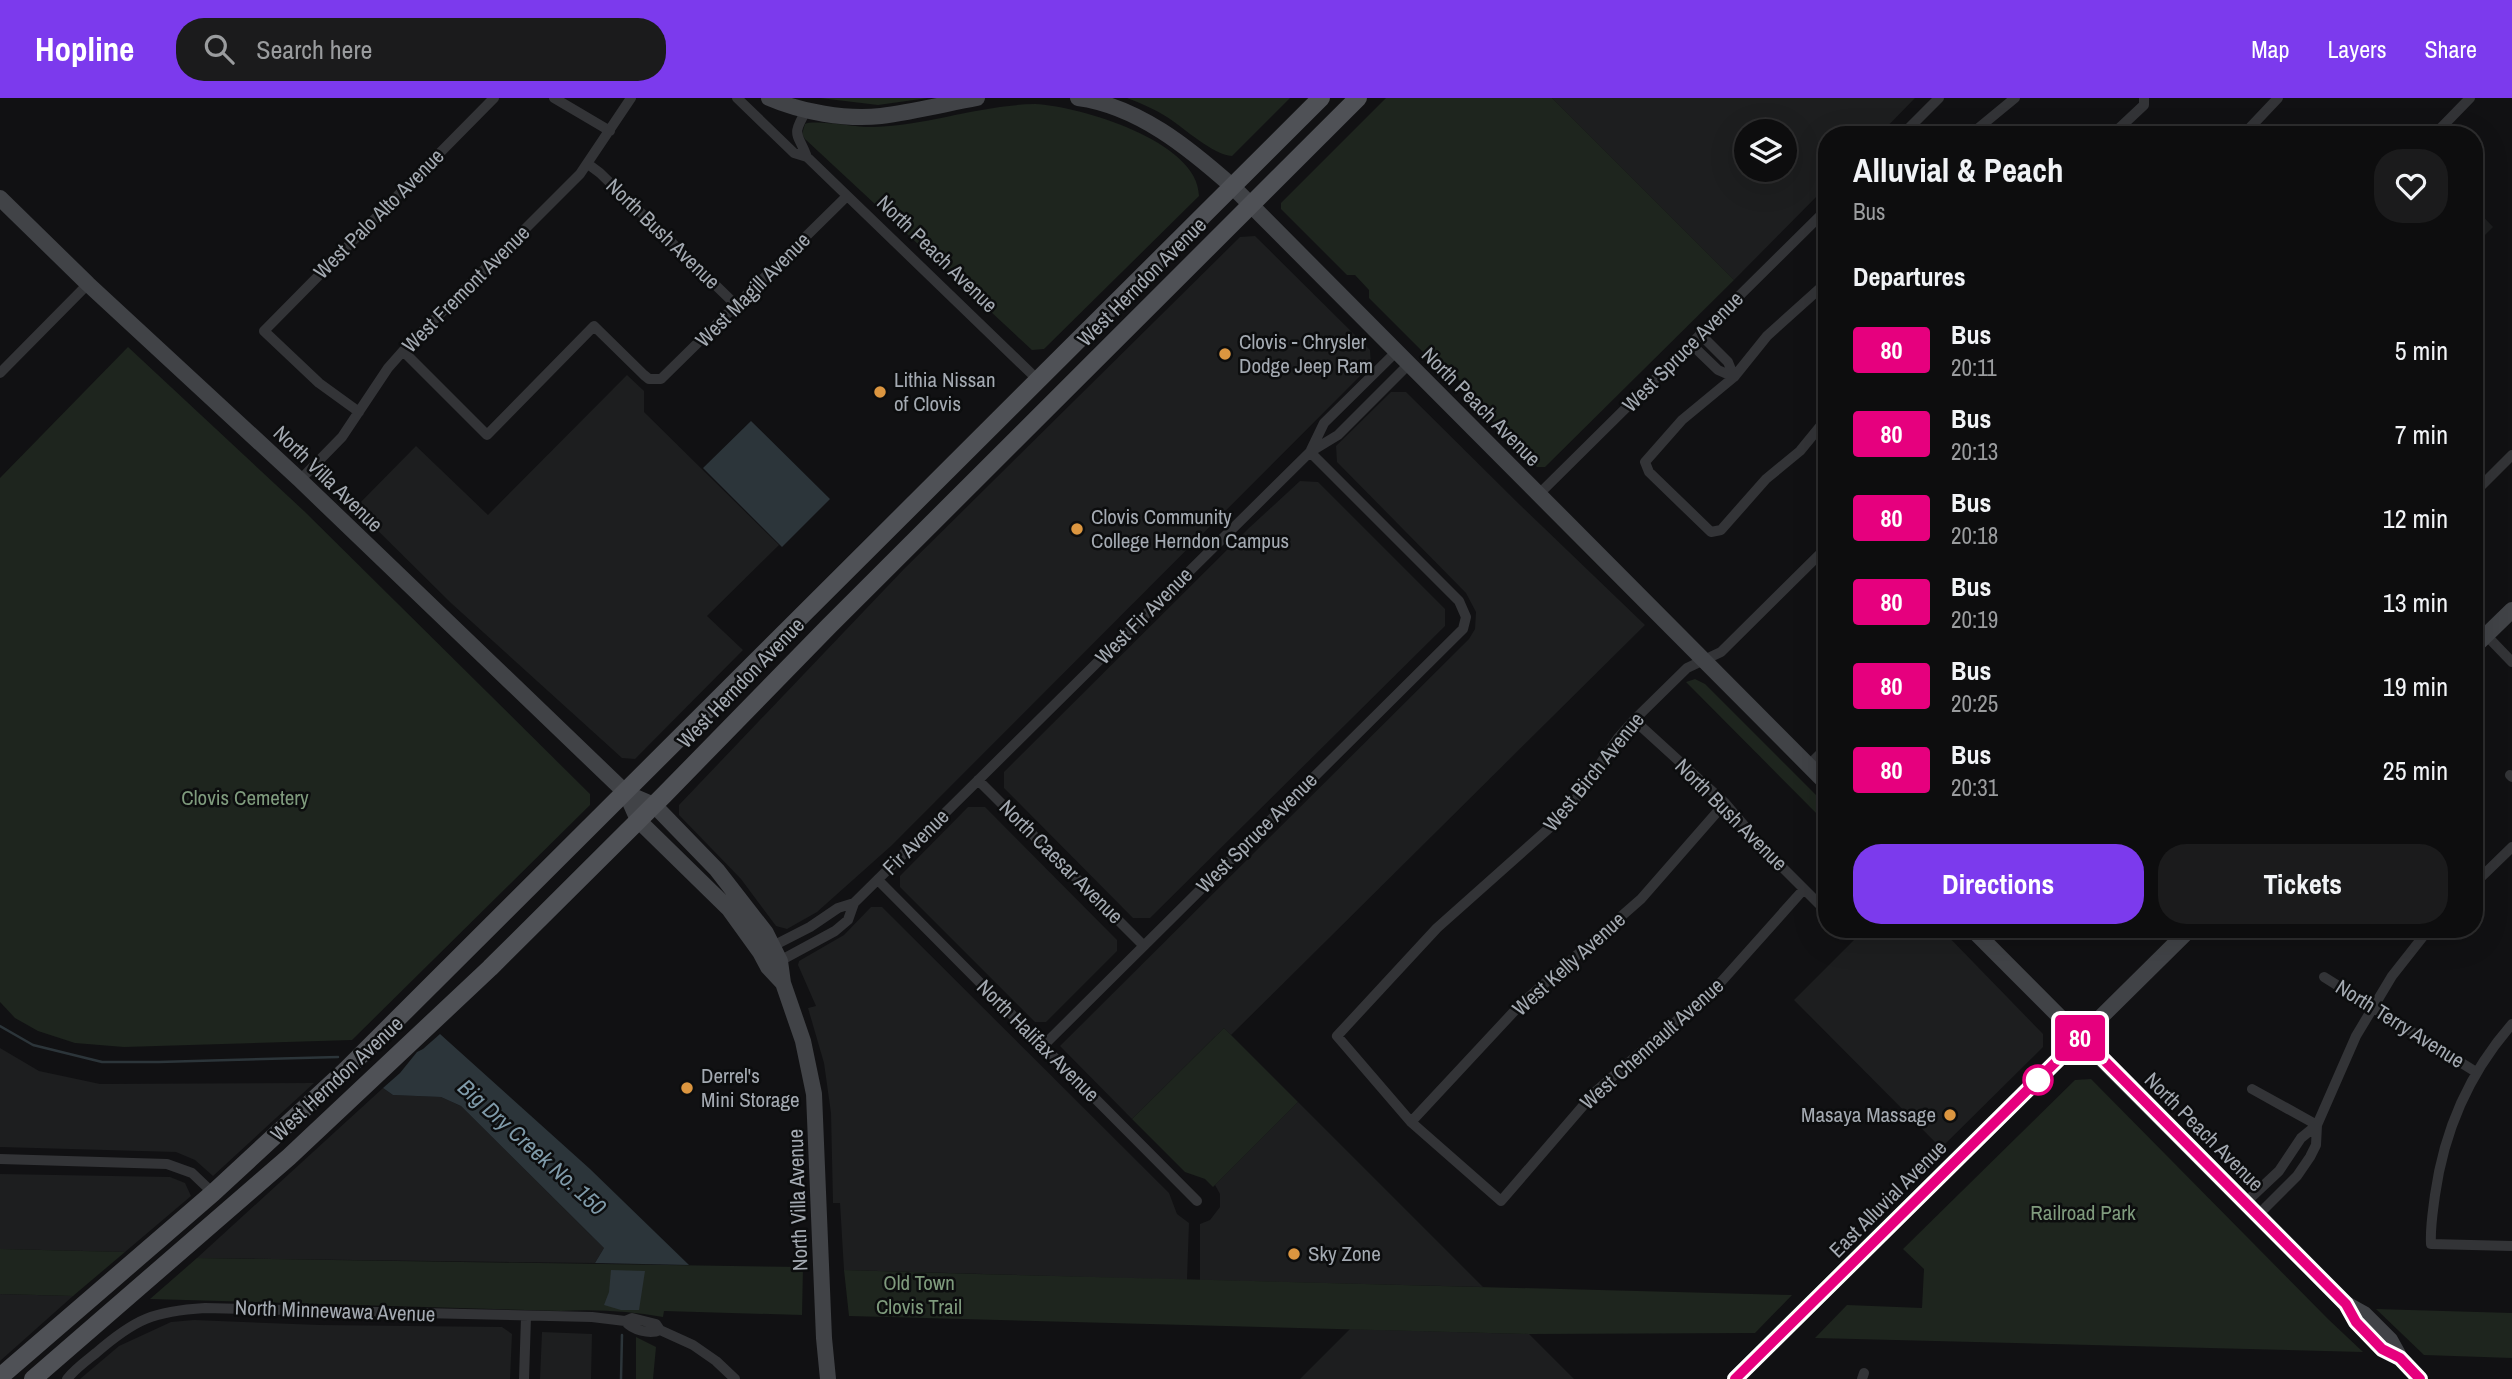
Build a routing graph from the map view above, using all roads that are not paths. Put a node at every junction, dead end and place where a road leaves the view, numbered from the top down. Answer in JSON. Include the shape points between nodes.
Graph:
{"nodes":[{"id":1,"x":494,"y":98,"type":"edge"},
{"id":2,"x":554,"y":98,"type":"edge"},
{"id":3,"x":632,"y":98,"type":"edge"},
{"id":4,"x":737,"y":98,"type":"edge"},
{"id":5,"x":769,"y":98,"type":"edge"},
{"id":6,"x":976,"y":98,"type":"edge"},
{"id":7,"x":1078,"y":98,"type":"edge"},
{"id":8,"x":1321,"y":98,"type":"edge"},
{"id":9,"x":1358,"y":98,"type":"edge"},
{"id":10,"x":1939,"y":98,"type":"edge"},
{"id":11,"x":2015,"y":98,"type":"edge"},
{"id":12,"x":2144,"y":98,"type":"edge"},
{"id":13,"x":2278,"y":98,"type":"edge"},
{"id":14,"x":2470,"y":98,"type":"edge"},
{"id":15,"x":807,"y":109,"type":"junction"},
{"id":16,"x":1911,"y":126,"type":"edge"},
{"id":17,"x":1981,"y":126,"type":"edge"},
{"id":18,"x":2122,"y":126,"type":"edge"},
{"id":19,"x":2252,"y":126,"type":"edge"},
{"id":20,"x":2443,"y":126,"type":"edge"},
{"id":21,"x":610,"y":131,"type":"junction"},
{"id":22,"x":807,"y":157,"type":"junction"},
{"id":23,"x":588,"y":164,"type":"junction"},
{"id":24,"x":1233,"y":187,"type":"junction"},
{"id":25,"x":847,"y":196,"type":"junction"},
{"id":26,"x":0,"y":198,"type":"edge"},
{"id":27,"x":1251,"y":206,"type":"junction"},
{"id":28,"x":1818,"y":218,"type":"edge"},
{"id":29,"x":88,"y":284,"type":"junction"},
{"id":30,"x":1818,"y":290,"type":"edge"},
{"id":31,"x":737,"y":306,"type":"junction"},
{"id":32,"x":1700,"y":334,"type":"junction"},
{"id":33,"x":1691,"y":344,"type":"junction"},
{"id":34,"x":403,"y":351,"type":"junction"},
{"id":35,"x":1396,"y":352,"type":"junction"},
{"id":36,"x":1409,"y":365,"type":"junction"},
{"id":37,"x":0,"y":373,"type":"edge"},
{"id":38,"x":1734,"y":377,"type":"junction"},
{"id":39,"x":1038,"y":380,"type":"junction"},
{"id":40,"x":359,"y":412,"type":"junction"},
{"id":41,"x":1818,"y":429,"type":"edge"},
{"id":42,"x":1310,"y":452,"type":"junction"},
{"id":43,"x":2512,"y":456,"type":"edge"},
{"id":44,"x":300,"y":480,"type":"junction"},
{"id":45,"x":2483,"y":484,"type":"edge"},
{"id":46,"x":1538,"y":495,"type":"junction"},
{"id":47,"x":1818,"y":556,"type":"edge"},
{"id":48,"x":897,"y":558,"type":"junction"},
{"id":49,"x":2512,"y":610,"type":"edge"},
{"id":50,"x":2483,"y":638,"type":"edge"},
{"id":51,"x":2483,"y":643,"type":"edge"},
{"id":52,"x":1704,"y":660,"type":"junction"},
{"id":53,"x":2512,"y":662,"type":"edge"},
{"id":54,"x":1634,"y":720,"type":"junction"},
{"id":55,"x":1818,"y":770,"type":"edge"},
{"id":56,"x":978,"y":780,"type":"junction"},
{"id":57,"x":626,"y":793,"type":"junction"},
{"id":58,"x":1725,"y":803,"type":"junction"},
{"id":59,"x":654,"y":805,"type":"junction"},
{"id":60,"x":638,"y":820,"type":"junction"},
{"id":61,"x":2512,"y":847,"type":"edge"},
{"id":62,"x":2483,"y":875,"type":"edge"},
{"id":63,"x":878,"y":880,"type":"junction"},
{"id":64,"x":1804,"y":889,"type":"junction"},
{"id":65,"x":1818,"y":903,"type":"edge"},
{"id":66,"x":854,"y":904,"type":"junction"},
{"id":67,"x":1981,"y":938,"type":"edge"},
{"id":68,"x":2181,"y":938,"type":"edge"},
{"id":69,"x":2422,"y":938,"type":"edge"},
{"id":70,"x":1143,"y":945,"type":"junction"},
{"id":71,"x":767,"y":949,"type":"junction"},
{"id":72,"x":774,"y":964,"type":"junction"},
{"id":73,"x":2324,"y":977,"type":"dead end"},
{"id":74,"x":2372,"y":1007,"type":"junction"},
{"id":75,"x":2512,"y":1024,"type":"edge"},
{"id":76,"x":2081,"y":1037,"type":"junction"},
{"id":77,"x":1043,"y":1046,"type":"junction"},
{"id":78,"x":2476,"y":1072,"type":"junction"},
{"id":79,"x":2252,"y":1089,"type":"dead end"},
{"id":80,"x":1411,"y":1122,"type":"junction"},
{"id":81,"x":2317,"y":1125,"type":"junction"},
{"id":82,"x":0,"y":1159,"type":"edge"},
{"id":83,"x":214,"y":1193,"type":"junction"},
{"id":84,"x":1197,"y":1201,"type":"dead end"},
{"id":85,"x":2245,"y":1203,"type":"junction"},
{"id":86,"x":2257,"y":1216,"type":"junction"},
{"id":87,"x":2512,"y":1246,"type":"edge"},
{"id":88,"x":526,"y":1317,"type":"junction"},
{"id":89,"x":0,"y":1377,"type":"edge"},
{"id":90,"x":33,"y":1379,"type":"edge"},
{"id":91,"x":67,"y":1379,"type":"edge"},
{"id":92,"x":524,"y":1379,"type":"edge"},
{"id":93,"x":735,"y":1379,"type":"edge"},
{"id":94,"x":828,"y":1379,"type":"edge"},
{"id":95,"x":1735,"y":1379,"type":"edge"},
{"id":96,"x":2420,"y":1379,"type":"edge"}],
"edges":[{"from":1,"to":40,"type":"street","name":"West Palo Alto Avenue","via":[[264,331],[319,383]]},
{"from":2,"to":21,"type":"street"},
{"from":3,"to":21,"type":"street","name":"West Fremont Avenue"},
{"from":4,"to":22,"type":"street","name":"North Peach Avenue","via":[[794,153]]},
{"from":5,"to":15,"type":"street"},
{"from":6,"to":15,"type":"street","via":[[878,117]]},
{"from":7,"to":24,"type":"street","name":"North Peach Avenue","via":[[1113,107],[1162,131]]},
{"from":8,"to":24,"type":"main road","name":"West Herndon Avenue"},
{"from":9,"to":27,"type":"main road","name":"West Herndon Avenue"},
{"from":10,"to":16,"type":"street"},
{"from":11,"to":17,"type":"street"},
{"from":12,"to":18,"type":"street","via":[[2144,105]]},
{"from":13,"to":19,"type":"street"},
{"from":14,"to":20,"type":"street"},
{"from":15,"to":22,"type":"street","via":[[796,134]]},
{"from":21,"to":23,"type":"street","name":"West Fremont Avenue"},
{"from":22,"to":25,"type":"street","name":"North Peach Avenue"},
{"from":23,"to":31,"type":"street","name":"North Bush Avenue"},
{"from":23,"to":34,"type":"street","name":"West Fremont Avenue"},
{"from":24,"to":27,"type":"street","name":"North Peach Avenue"},
{"from":24,"to":39,"type":"main road","name":"West Herndon Avenue"},
{"from":25,"to":31,"type":"street","name":"West Magill Avenue"},
{"from":25,"to":39,"type":"street","name":"North Peach Avenue"},
{"from":26,"to":29,"type":"street","name":"North Villa Avenue"},
{"from":27,"to":35,"type":"street","name":"North Peach Avenue"},
{"from":27,"to":48,"type":"main road","name":"West Herndon Avenue"},
{"from":28,"to":32,"type":"street","name":"West Spruce Avenue"},
{"from":29,"to":37,"type":"street"},
{"from":29,"to":44,"type":"street","name":"North Villa Avenue"},
{"from":30,"to":38,"type":"street","via":[[1768,336]]},
{"from":31,"to":34,"type":"street","name":"West Magill Avenue","via":[[666,377],[656,381],[594,326],[487,435]]},
{"from":32,"to":33,"type":"street","name":"West Spruce Avenue"},
{"from":32,"to":38,"type":"street","via":[[1728,362]]},
{"from":33,"to":38,"type":"street","via":[[1718,370]]},
{"from":33,"to":46,"type":"street","name":"West Spruce Avenue"},
{"from":34,"to":40,"type":"street","name":"West Fremont Avenue"},
{"from":35,"to":36,"type":"street","name":"North Peach Avenue"},
{"from":35,"to":42,"type":"street","name":"West Fir Avenue","via":[[1324,423]]},
{"from":36,"to":42,"type":"street","name":"West Fir Avenue","via":[[1338,435]]},
{"from":36,"to":46,"type":"street","name":"North Peach Avenue"},
{"from":38,"to":41,"type":"street","via":[[1682,420],[1646,463],[1711,531],[1721,530]]},
{"from":39,"to":48,"type":"main road","via":[[1041,398],[942,497]]},
{"from":39,"to":57,"type":"main road","name":"West Herndon Avenue"},
{"from":40,"to":44,"type":"street","name":"West Fremont Avenue","via":[[342,437]]},
{"from":42,"to":56,"type":"street","name":"West Fir Avenue"},
{"from":42,"to":70,"type":"street","name":"West Spruce Avenue","via":[[1459,601],[1466,617],[1461,632]]},
{"from":43,"to":45,"type":"street"},
{"from":44,"to":57,"type":"street","name":"North Villa Avenue"},
{"from":46,"to":52,"type":"street","name":"North Peach Avenue"},
{"from":47,"to":52,"type":"street","name":"West Birch Avenue","via":[[1721,652]]},
{"from":48,"to":59,"type":"main road","name":"West Herndon Avenue"},
{"from":49,"to":50,"type":"street"},
{"from":51,"to":53,"type":"street"},
{"from":52,"to":54,"type":"street","name":"West Birch Avenue","via":[[1687,668]]},
{"from":52,"to":55,"type":"street","name":"North Peach Avenue"},
{"from":54,"to":58,"type":"street","name":"North Bush Avenue"},
{"from":54,"to":80,"type":"street","name":"West Birch Avenue","via":[[1556,822],[1437,928],[1337,1036]]},
{"from":56,"to":63,"type":"street","name":"Fir Avenue"},
{"from":56,"to":70,"type":"street","name":"North Caesar Avenue"},
{"from":57,"to":59,"type":"street","name":"North Villa Avenue"},
{"from":57,"to":60,"type":"street","name":"North Villa Avenue"},
{"from":57,"to":83,"type":"main road","name":"West Herndon Avenue","via":[[346,1070]]},
{"from":58,"to":64,"type":"street","name":"North Bush Avenue"},
{"from":58,"to":80,"type":"street","name":"West Kelly Avenue","via":[[1641,899],[1520,1005]]},
{"from":59,"to":60,"type":"main road","name":"West Herndon Avenue"},
{"from":59,"to":71,"type":"street","name":"North Villa Avenue","via":[[741,898]]},
{"from":60,"to":71,"type":"street","name":"North Villa Avenue"},
{"from":60,"to":90,"type":"main road","name":"West Herndon Avenue","via":[[490,968],[289,1157]]},
{"from":61,"to":62,"type":"street"},
{"from":63,"to":66,"type":"street","name":"Fir Avenue"},
{"from":63,"to":77,"type":"street","name":"North Halifax Avenue"},
{"from":64,"to":65,"type":"street","name":"North Bush Avenue"},
{"from":64,"to":80,"type":"street","name":"West Chennault Avenue","via":[[1721,982],[1595,1093],[1501,1201]]},
{"from":66,"to":71,"type":"street","name":"Fir Avenue","via":[[838,908]]},
{"from":66,"to":72,"type":"street","name":"Fir Avenue","via":[[848,920],[835,931]]},
{"from":67,"to":76,"type":"street","name":"North Peach Avenue"},
{"from":68,"to":76,"type":"street","name":"East Alluvial Avenue"},
{"from":69,"to":74,"type":"street"},
{"from":70,"to":77,"type":"street","name":"West Spruce Avenue"},
{"from":71,"to":72,"type":"street","name":"North Villa Avenue"},
{"from":72,"to":94,"type":"street","name":"North Villa Avenue","via":[[803,1041],[814,1094]]},
{"from":73,"to":74,"type":"street","name":"North Terry Avenue"},
{"from":74,"to":78,"type":"street","name":"North Terry Avenue"},
{"from":74,"to":81,"type":"street"},
{"from":75,"to":78,"type":"street"},
{"from":76,"to":85,"type":"street","name":"North Peach Avenue"},
{"from":76,"to":95,"type":"street","name":"East Alluvial Avenue"},
{"from":77,"to":84,"type":"street","name":"North Halifax Avenue"},
{"from":78,"to":87,"type":"street","via":[[2445,1146],[2431,1244]]},
{"from":79,"to":81,"type":"street"},
{"from":81,"to":85,"type":"street"},
{"from":81,"to":86,"type":"street","via":[[2316,1145],[2304,1167]]},
{"from":82,"to":83,"type":"street","via":[[167,1164],[192,1173]]},
{"from":83,"to":89,"type":"main road","name":"West Herndon Avenue"},
{"from":85,"to":86,"type":"street","name":"North Peach Avenue"},
{"from":86,"to":96,"type":"street","name":"North Peach Avenue","via":[[2346,1304],[2382,1349],[2400,1358]]},
{"from":88,"to":91,"type":"street","name":"North Minnewawa Avenue","via":[[172,1310],[128,1326]]},
{"from":88,"to":92,"type":"street"},
{"from":88,"to":93,"type":"street","name":"North Minnewawa Avenue","via":[[643,1320],[682,1338]]}]}
